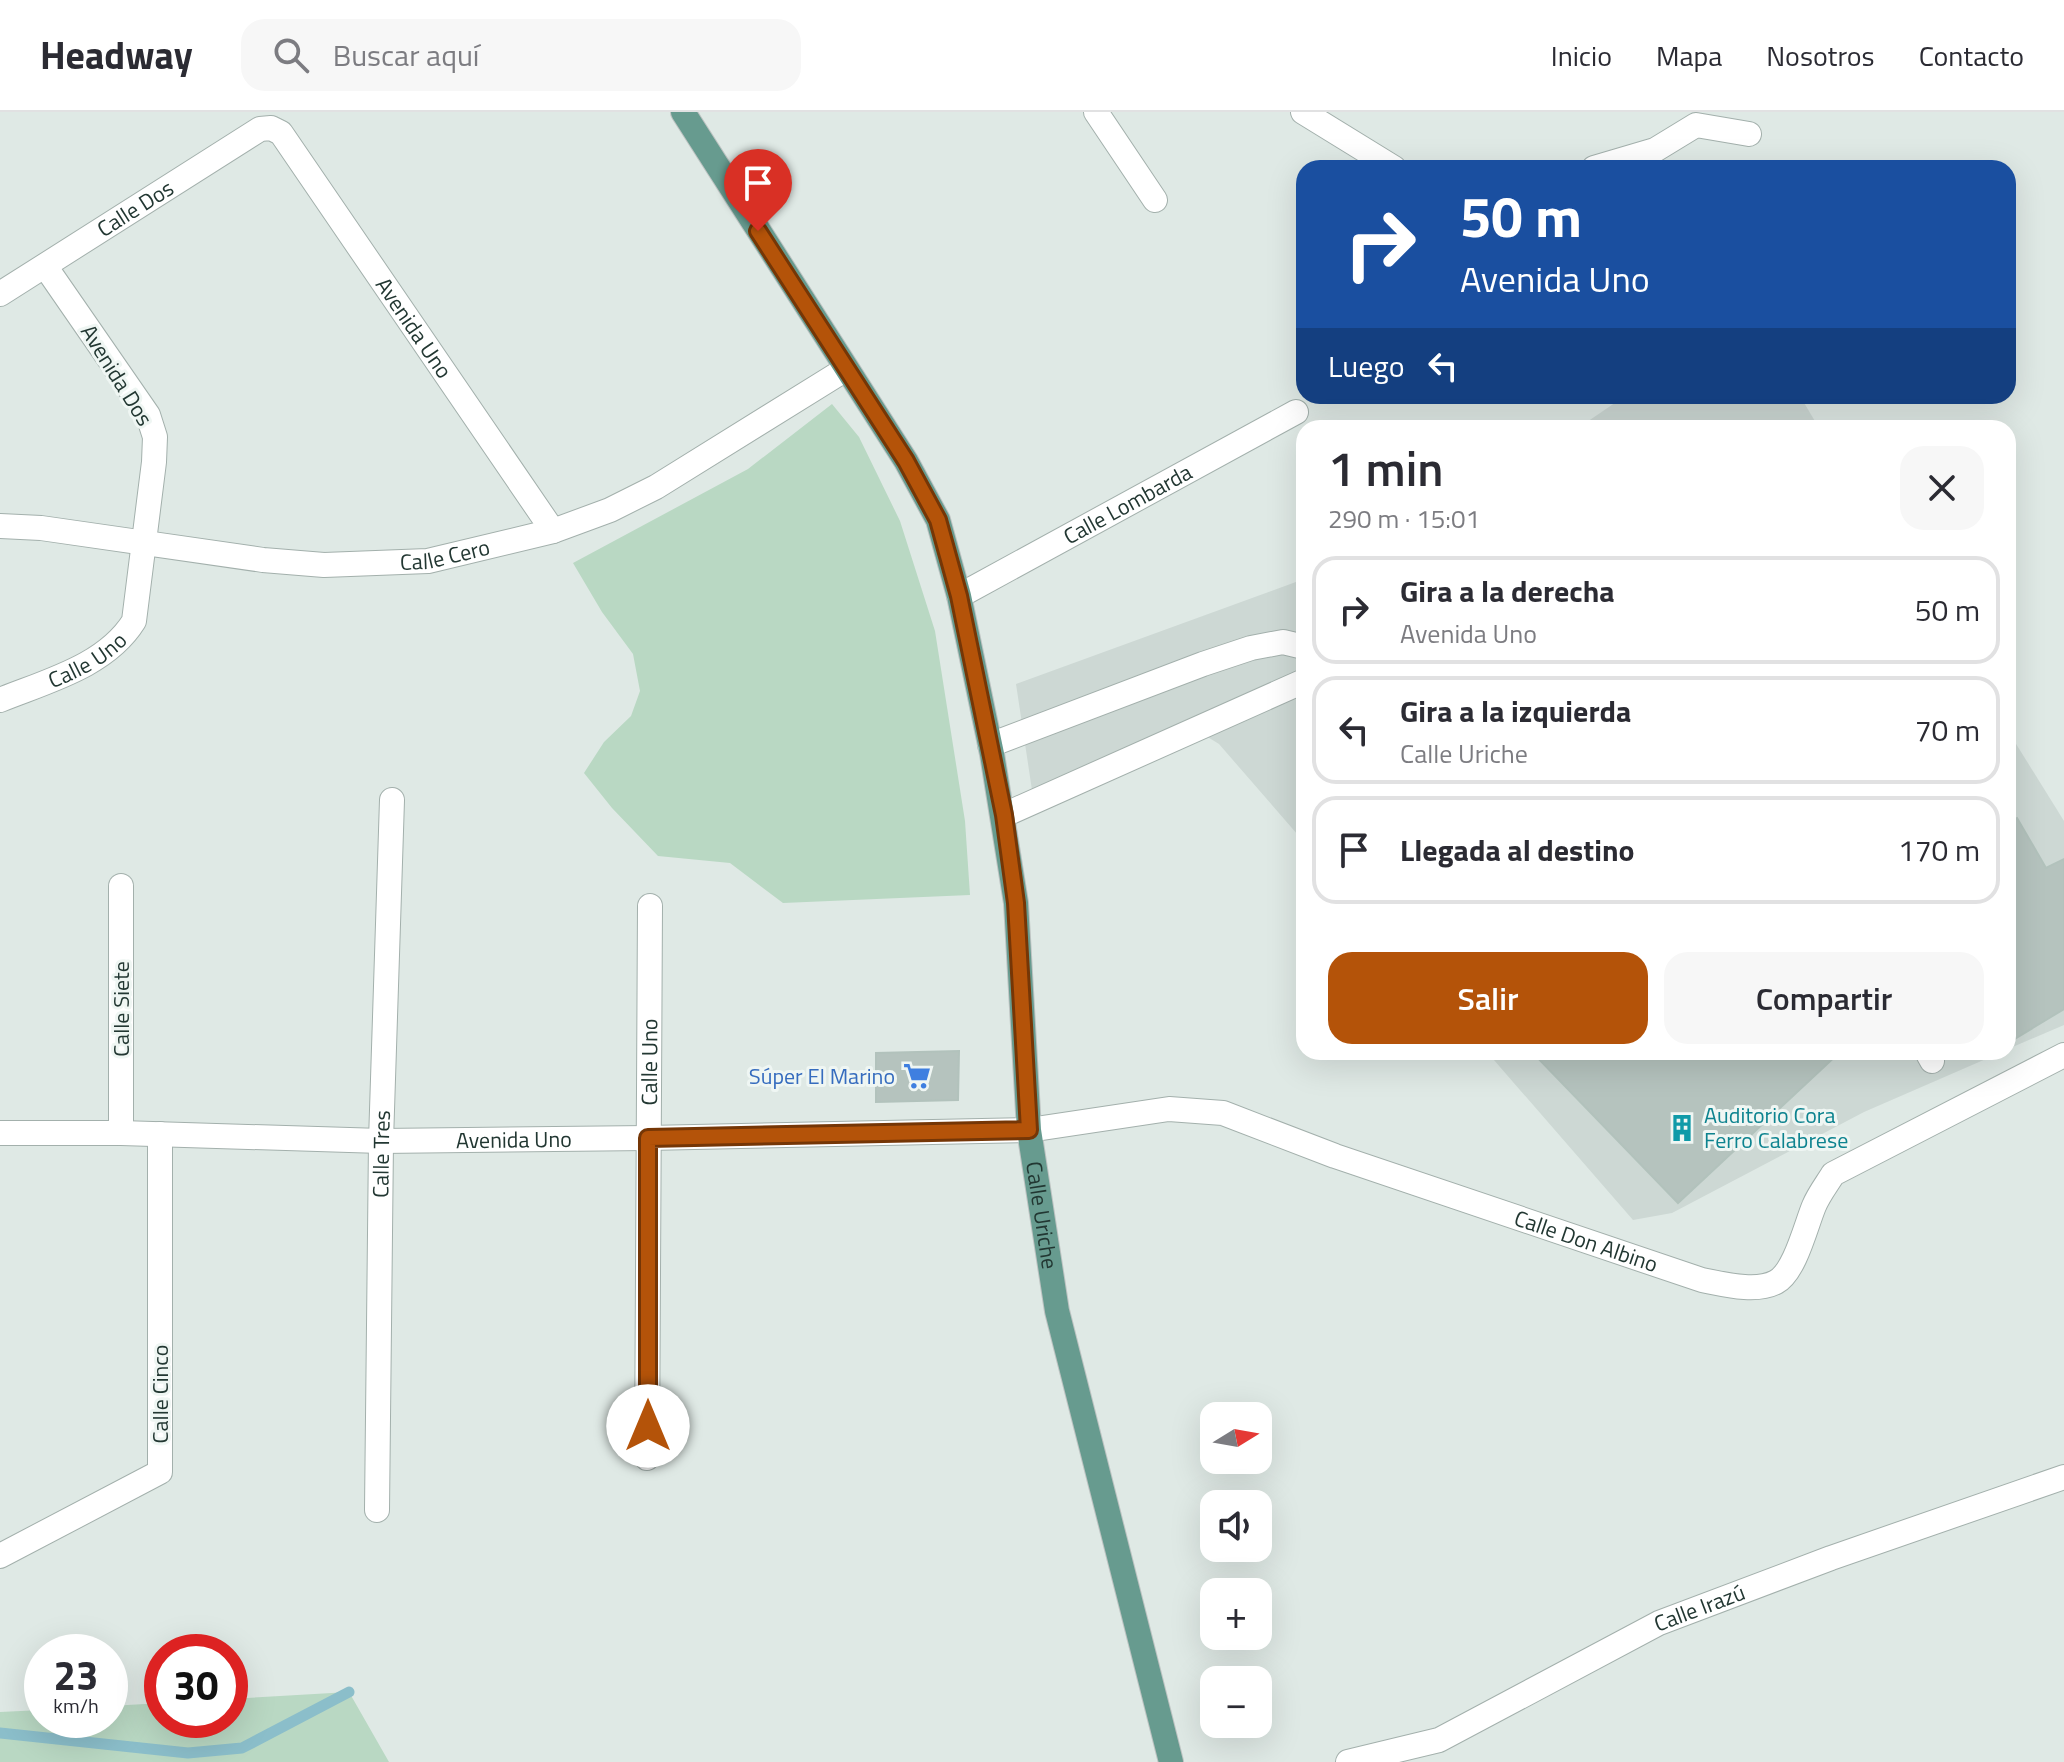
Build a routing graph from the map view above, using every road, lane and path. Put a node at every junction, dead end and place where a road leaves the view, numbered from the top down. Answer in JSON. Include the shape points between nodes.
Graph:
{"nodes":[{"id":1,"x":683,"y":112,"type":"edge"},
{"id":2,"x":1096,"y":112,"type":"edge"},
{"id":3,"x":1303,"y":112,"type":"edge"},
{"id":4,"x":271,"y":128,"type":"joint"},
{"id":5,"x":1749,"y":134,"type":"dead end"},
{"id":6,"x":1381,"y":160,"type":"edge"},
{"id":7,"x":1621,"y":160,"type":"edge"},
{"id":8,"x":1155,"y":200,"type":"dead end"},
{"id":9,"x":45,"y":266,"type":"junction"},
{"id":10,"x":0,"y":294,"type":"edge"},
{"id":11,"x":846,"y":369,"type":"junction"},
{"id":12,"x":1296,"y":412,"type":"dead end"},
{"id":13,"x":0,"y":526,"type":"edge"},
{"id":14,"x":553,"y":531,"type":"junction"},
{"id":15,"x":143,"y":542,"type":"junction"},
{"id":16,"x":959,"y":596,"type":"junction"},
{"id":17,"x":1296,"y":645,"type":"edge"},
{"id":18,"x":1296,"y":685,"type":"edge"},
{"id":19,"x":0,"y":700,"type":"edge"},
{"id":20,"x":990,"y":745,"type":"junction"},
{"id":21,"x":392,"y":800,"type":"dead end"},
{"id":22,"x":1004,"y":815,"type":"junction"},
{"id":23,"x":121,"y":886,"type":"dead end"},
{"id":24,"x":650,"y":906,"type":"dead end"},
{"id":25,"x":2064,"y":1055,"type":"edge"},
{"id":26,"x":1029,"y":1130,"type":"junction"},
{"id":27,"x":0,"y":1133,"type":"edge"},
{"id":28,"x":121,"y":1133,"type":"junction"},
{"id":29,"x":160,"y":1134,"type":"junction"},
{"id":30,"x":648,"y":1138,"type":"junction"},
{"id":31,"x":381,"y":1141,"type":"junction"},
{"id":32,"x":647,"y":1458,"type":"dead end"},
{"id":33,"x":2064,"y":1477,"type":"edge"},
{"id":34,"x":377,"y":1510,"type":"dead end"},
{"id":35,"x":0,"y":1556,"type":"edge"},
{"id":36,"x":1171,"y":1762,"type":"edge"},
{"id":37,"x":1348,"y":1762,"type":"edge"}],
"edges":[{"from":1,"to":11,"type":"main road","name":"Calle Uriche"},
{"from":2,"to":8,"type":"street"},
{"from":3,"to":6,"type":"street"},
{"from":4,"to":9,"type":"street","name":"Calle Dos","via":[[260,129]]},
{"from":4,"to":14,"type":"street","name":"Avenida Uno","via":[[281,133]]},
{"from":5,"to":7,"type":"street","via":[[1696,125],[1655,150]]},
{"from":9,"to":10,"type":"street","name":"Calle Dos"},
{"from":9,"to":15,"type":"street","name":"Avenida Dos","via":[[148,415],[155,450]]},
{"from":11,"to":14,"type":"street","name":"Calle Cero","via":[[656,487]]},
{"from":11,"to":16,"type":"main road","name":"Calle Uriche","via":[[938,520]]},
{"from":12,"to":16,"type":"street","name":"Calle Lombarda"},
{"from":13,"to":15,"type":"street","name":"Calle Cero"},
{"from":14,"to":15,"type":"street","name":"Calle Cero","via":[[428,561],[324,565]]},
{"from":15,"to":19,"type":"street","name":"Calle Uno","via":[[134,621],[124,638],[74,670]]},
{"from":16,"to":20,"type":"main road","name":"Calle Uriche"},
{"from":17,"to":20,"type":"street","via":[[1283,642],[1239,652]]},
{"from":18,"to":22,"type":"street"},
{"from":20,"to":22,"type":"main road","name":"Calle Uriche"},
{"from":21,"to":31,"type":"street","name":"Calle Tres"},
{"from":22,"to":26,"type":"main road","name":"Calle Uriche","via":[[1016,903]]},
{"from":23,"to":28,"type":"street","name":"Calle Siete"},
{"from":24,"to":30,"type":"street","name":"Calle Uno"},
{"from":25,"to":26,"type":"street","name":"Calle Don Albino","via":[[1833,1174],[1785,1272],[1779,1281],[1763,1286],[1702,1280],[1223,1113],[1169,1109]]},
{"from":26,"to":30,"type":"street","name":"Avenida Uno"},
{"from":26,"to":36,"type":"main road","name":"Calle Uriche","via":[[1057,1311]]},
{"from":27,"to":28,"type":"street","name":"Avenida Uno"},
{"from":28,"to":29,"type":"street","name":"Avenida Uno"},
{"from":29,"to":31,"type":"street","name":"Avenida Uno"},
{"from":29,"to":35,"type":"street","name":"Calle Cinco","via":[[160,1472]]},
{"from":30,"to":31,"type":"street","name":"Avenida Uno"},
{"from":30,"to":32,"type":"street","name":"Calle Uno"},
{"from":31,"to":34,"type":"street","name":"Calle Tres"},
{"from":33,"to":37,"type":"street","name":"Calle Irazú","via":[[1659,1623],[1439,1740]]}]}
